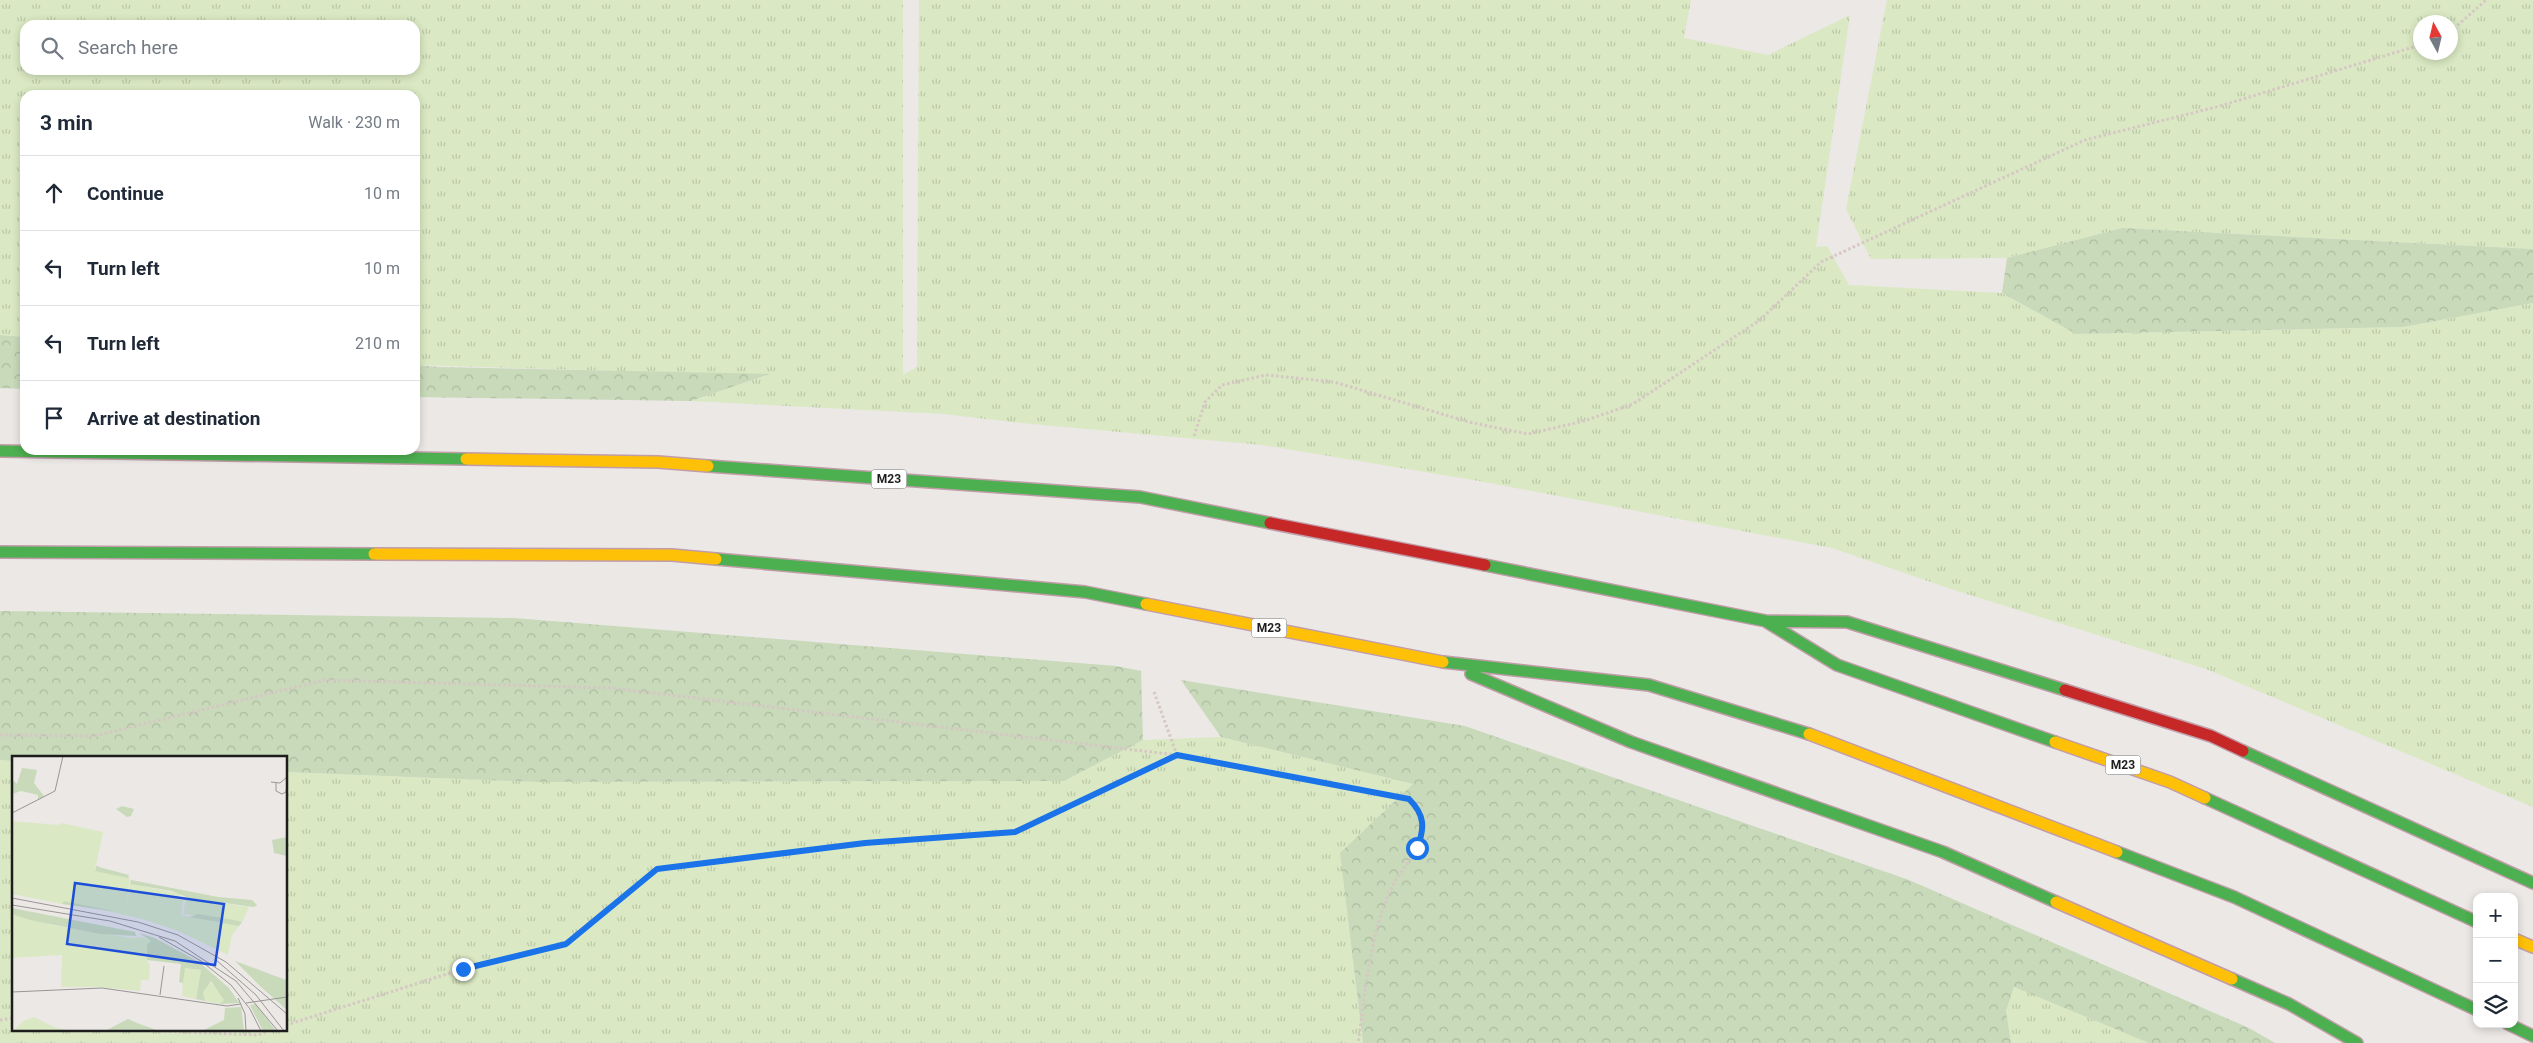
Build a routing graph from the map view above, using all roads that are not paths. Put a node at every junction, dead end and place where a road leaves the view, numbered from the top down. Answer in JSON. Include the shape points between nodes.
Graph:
{"nodes":[{"id":1,"x":0,"y":451,"type":"edge"},
{"id":2,"x":20,"y":451,"type":"edge"},
{"id":3,"x":239,"y":455,"type":"edge"},
{"id":4,"x":0,"y":552,"type":"edge"},
{"id":5,"x":1766,"y":621,"type":"junction"},
{"id":6,"x":1444,"y":662,"type":"junction"},
{"id":7,"x":2533,"y":882,"type":"edge"},
{"id":8,"x":2473,"y":920,"type":"edge"},
{"id":9,"x":2518,"y":941,"type":"edge"},
{"id":10,"x":2533,"y":947,"type":"edge"},
{"id":11,"x":2473,"y":1008,"type":"edge"},
{"id":12,"x":2516,"y":1028,"type":"edge"},
{"id":13,"x":2533,"y":1036,"type":"edge"},
{"id":14,"x":2357,"y":1043,"type":"edge"}],
"edges":[{"from":1,"to":2,"type":"highway","number":"M23"},
{"from":3,"to":5,"type":"highway","number":"M23","via":[[658,462],[1140,497]]},
{"from":4,"to":6,"type":"highway","number":"M23","via":[[672,555],[1084,592]]},
{"from":5,"to":7,"type":"highway","via":[[1846,622],[2211,736]]},
{"from":5,"to":8,"type":"highway","number":"M23","via":[[1837,665],[2170,782]]},
{"from":6,"to":11,"type":"highway","number":"M23","via":[[1649,685],[1804,732],[2234,897]]},
{"from":6,"to":14,"type":"highway","via":[[1631,742],[1943,852],[2288,1004]]},
{"from":9,"to":10,"type":"highway"},
{"from":12,"to":13,"type":"highway"}]}
